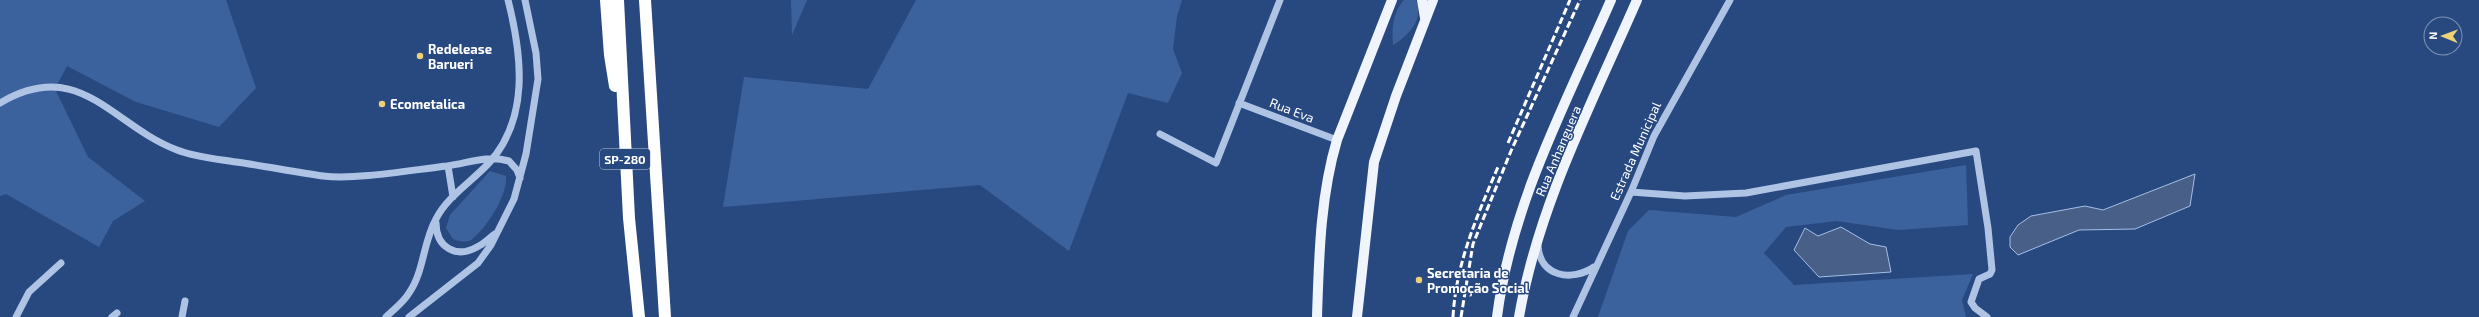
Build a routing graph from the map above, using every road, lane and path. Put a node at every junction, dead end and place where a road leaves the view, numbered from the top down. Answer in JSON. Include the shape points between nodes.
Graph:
{"nodes":[{"id":1,"x":508,"y":0,"type":"edge"},
{"id":2,"x":525,"y":0,"type":"edge"},
{"id":3,"x":606,"y":0,"type":"edge"},
{"id":4,"x":618,"y":0,"type":"edge"},
{"id":5,"x":645,"y":0,"type":"edge"},
{"id":6,"x":1280,"y":0,"type":"edge"},
{"id":7,"x":1392,"y":0,"type":"edge"},
{"id":8,"x":1422,"y":0,"type":"edge"},
{"id":9,"x":1433,"y":0,"type":"edge"},
{"id":10,"x":1611,"y":0,"type":"edge"},
{"id":11,"x":1637,"y":0,"type":"edge"},
{"id":12,"x":1730,"y":0,"type":"edge"},
{"id":13,"x":1425,"y":20,"type":"junction"},
{"id":14,"x":0,"y":102,"type":"edge"},
{"id":15,"x":1239,"y":103,"type":"junction"},
{"id":16,"x":1160,"y":134,"type":"dead end"},
{"id":17,"x":624,"y":139,"type":"junction"},
{"id":18,"x":1337,"y":140,"type":"junction"},
{"id":19,"x":493,"y":159,"type":"junction"},
{"id":20,"x":448,"y":166,"type":"junction"},
{"id":21,"x":520,"y":178,"type":"junction"},
{"id":22,"x":1631,"y":192,"type":"junction"},
{"id":23,"x":453,"y":197,"type":"junction"},
{"id":24,"x":436,"y":219,"type":"junction"},
{"id":25,"x":497,"y":232,"type":"junction"},
{"id":26,"x":1538,"y":236,"type":"junction"},
{"id":27,"x":62,"y":264,"type":"dead end"},
{"id":28,"x":1594,"y":267,"type":"junction"},
{"id":29,"x":185,"y":301,"type":"dead end"},
{"id":30,"x":16,"y":317,"type":"edge"},
{"id":31,"x":182,"y":317,"type":"edge"},
{"id":32,"x":386,"y":317,"type":"edge"},
{"id":33,"x":409,"y":317,"type":"edge"},
{"id":34,"x":639,"y":317,"type":"edge"},
{"id":35,"x":665,"y":317,"type":"edge"},
{"id":36,"x":1317,"y":317,"type":"edge"},
{"id":37,"x":1357,"y":317,"type":"edge"},
{"id":38,"x":1497,"y":317,"type":"edge"},
{"id":39,"x":1519,"y":317,"type":"edge"},
{"id":40,"x":1572,"y":317,"type":"edge"},
{"id":41,"x":1987,"y":317,"type":"edge"}],
"edges":[{"from":1,"to":19,"type":"street","via":[[518,50],[519,98],[510,125]]},
{"from":2,"to":21,"type":"street","via":[[536,53],[538,79]]},
{"from":3,"to":17,"type":"highway","via":[[610,55]]},
{"from":4,"to":17,"type":"highway","number":"SP-280"},
{"from":5,"to":35,"type":"highway","number":"SP-280"},
{"from":6,"to":15,"type":"street"},
{"from":7,"to":18,"type":"main road"},
{"from":8,"to":13,"type":"main road"},
{"from":9,"to":13,"type":"main road"},
{"from":10,"to":38,"type":"main road","via":[[1532,179],[1506,263]]},
{"from":11,"to":26,"type":"main road","name":"Rua Anhanguera","via":[[1574,144]]},
{"from":12,"to":22,"type":"street","name":"Estrada Municipal","via":[[1666,111]]},
{"from":13,"to":37,"type":"main road","via":[[1374,162]]},
{"from":14,"to":20,"type":"street","via":[[34,90],[66,87],[89,95],[148,135],[177,150],[324,176],[368,175]]},
{"from":15,"to":16,"type":"street","via":[[1216,163]]},
{"from":15,"to":18,"type":"street","name":"Rua Eva"},
{"from":17,"to":34,"type":"highway","number":"SP-280"},
{"from":18,"to":36,"type":"main road","via":[[1323,205]]},
{"from":19,"to":20,"type":"street","via":[[480,158]]},
{"from":19,"to":21,"type":"street","via":[[509,161]]},
{"from":19,"to":23,"type":"street"},
{"from":20,"to":23,"type":"street"},
{"from":21,"to":25,"type":"street","via":[[514,198]]},
{"from":22,"to":28,"type":"street","name":"Estrada Municipal"},
{"from":22,"to":41,"type":"street","via":[[1680,196],[1746,193],[1976,151],[1992,270],[1990,274],[1979,279],[1971,302],[1974,308]]},
{"from":23,"to":24,"type":"street"},
{"from":24,"to":25,"type":"street","via":[[436,236],[440,242],[456,252],[478,247]]},
{"from":24,"to":32,"type":"street","via":[[410,293]]},
{"from":25,"to":33,"type":"street","via":[[485,255],[468,273]]},
{"from":26,"to":28,"type":"street","via":[[1542,261],[1555,272],[1577,276]]},
{"from":26,"to":39,"type":"main road","name":"Rua Anhanguera"},
{"from":27,"to":30,"type":"street","via":[[29,292]]},
{"from":28,"to":40,"type":"street","name":"Estrada Municipal"},
{"from":29,"to":31,"type":"street"}]}
